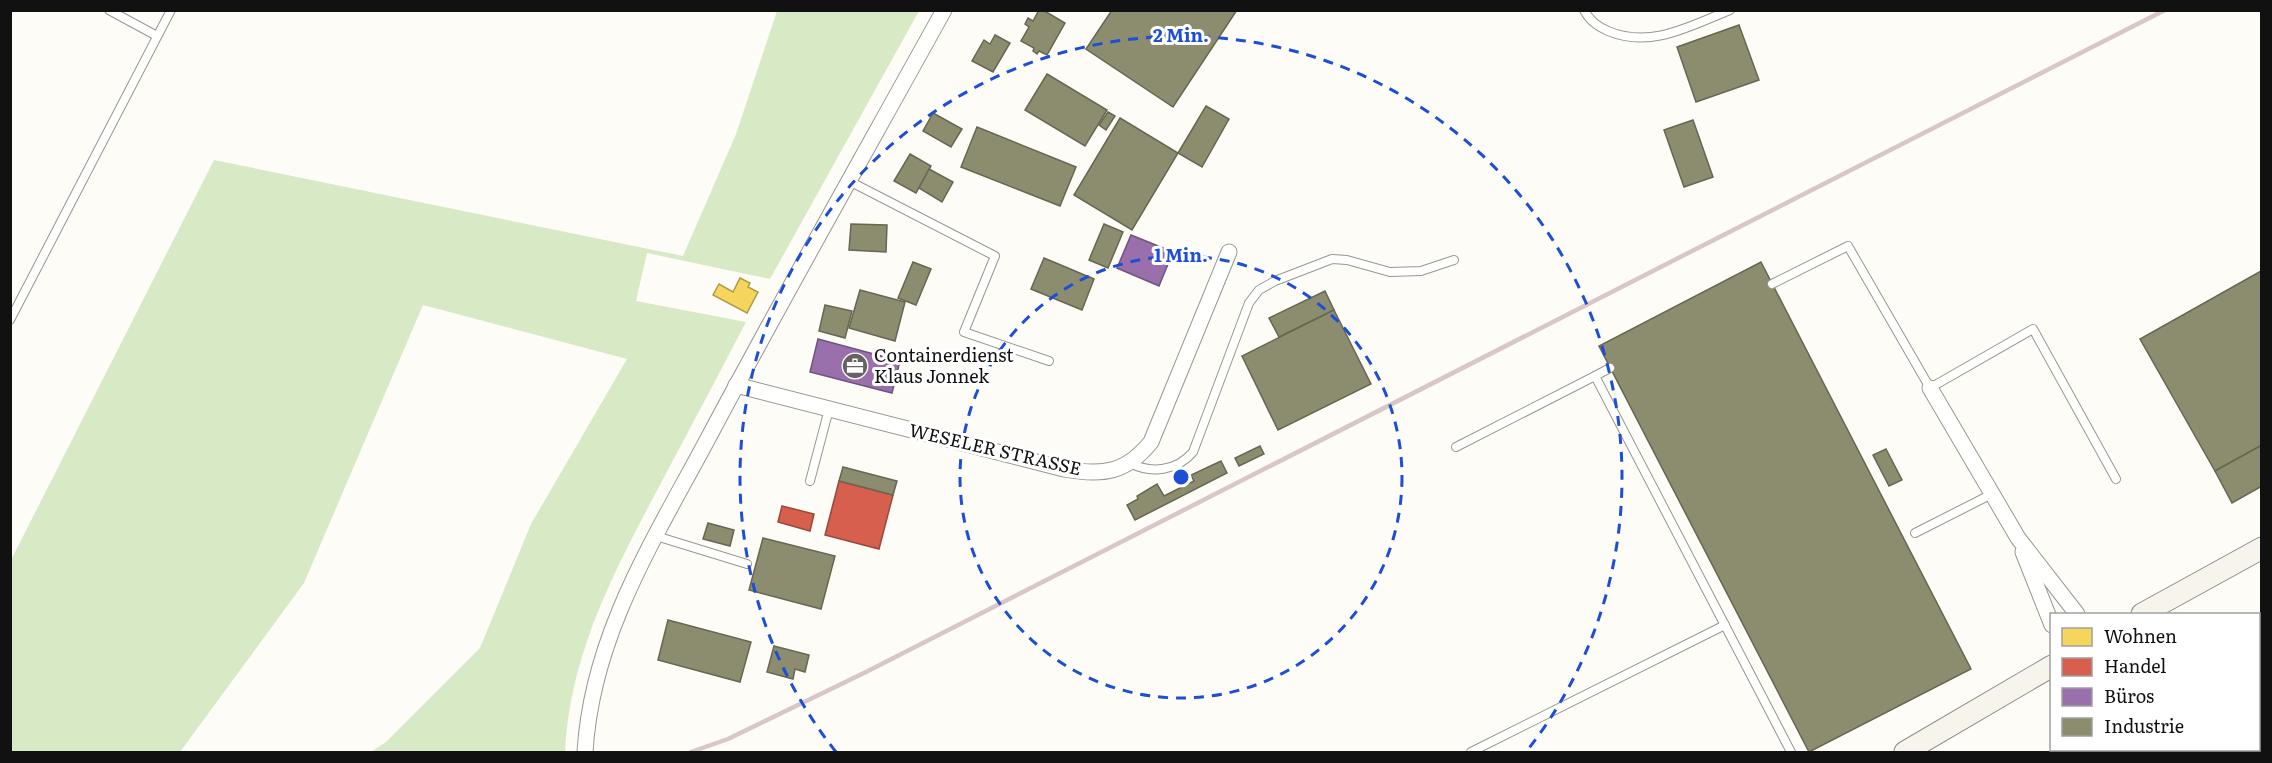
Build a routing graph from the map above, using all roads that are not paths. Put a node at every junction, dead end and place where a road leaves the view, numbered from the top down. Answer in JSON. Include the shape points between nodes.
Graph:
{"nodes":[{"id":1,"x":109,"y":10,"type":"edge"},
{"id":2,"x":171,"y":10,"type":"edge"},
{"id":3,"x":944,"y":10,"type":"edge"},
{"id":4,"x":1584,"y":10,"type":"edge"},
{"id":5,"x":1730,"y":10,"type":"edge"},
{"id":6,"x":157,"y":36,"type":"junction"},
{"id":7,"x":849,"y":181,"type":"junction"},
{"id":8,"x":1229,"y":252,"type":"dead end"},
{"id":9,"x":1454,"y":260,"type":"dead end"},
{"id":10,"x":1772,"y":284,"type":"dead end"},
{"id":11,"x":10,"y":320,"type":"edge"},
{"id":12,"x":1050,"y":361,"type":"dead end"},
{"id":13,"x":1610,"y":368,"type":"dead end"},
{"id":14,"x":1595,"y":376,"type":"junction"},
{"id":15,"x":736,"y":385,"type":"junction"},
{"id":16,"x":1930,"y":388,"type":"junction"},
{"id":17,"x":829,"y":409,"type":"junction"},
{"id":18,"x":1456,"y":447,"type":"dead end"},
{"id":19,"x":1130,"y":463,"type":"junction"},
{"id":20,"x":2116,"y":479,"type":"dead end"},
{"id":21,"x":810,"y":481,"type":"dead end"},
{"id":22,"x":1992,"y":494,"type":"junction"},
{"id":23,"x":1915,"y":533,"type":"dead end"},
{"id":24,"x":656,"y":536,"type":"junction"},
{"id":25,"x":2018,"y":538,"type":"junction"},
{"id":26,"x":2262,"y":548,"type":"edge"},
{"id":27,"x":747,"y":564,"type":"dead end"},
{"id":28,"x":2075,"y":613,"type":"edge"},
{"id":29,"x":2146,"y":613,"type":"edge"},
{"id":30,"x":2050,"y":620,"type":"edge"},
{"id":31,"x":1725,"y":625,"type":"junction"},
{"id":32,"x":2050,"y":667,"type":"edge"},
{"id":33,"x":1484,"y":750,"type":"edge"},
{"id":34,"x":585,"y":753,"type":"edge"},
{"id":35,"x":1471,"y":753,"type":"edge"},
{"id":36,"x":1791,"y":753,"type":"edge"},
{"id":37,"x":1905,"y":753,"type":"edge"}],
"edges":[{"from":1,"to":6,"type":"lane"},
{"from":2,"to":6,"type":"lane"},
{"from":3,"to":7,"type":"street"},
{"from":4,"to":5,"type":"lane","via":[[1599,27],[1641,39],[1659,37]]},
{"from":6,"to":11,"type":"lane"},
{"from":7,"to":12,"type":"lane","via":[[995,256],[964,332]]},
{"from":7,"to":15,"type":"street"},
{"from":8,"to":19,"type":"street","name":"WESELER STRASSE","via":[[1151,442]]},
{"from":9,"to":19,"type":"lane","via":[[1420,271],[1390,272],[1332,259],[1259,290],[1249,303],[1193,452],[1186,460],[1164,469],[1145,470]]},
{"from":10,"to":16,"type":"lane","via":[[1848,246]]},
{"from":13,"to":14,"type":"lane"},
{"from":14,"to":18,"type":"lane"},
{"from":14,"to":31,"type":"lane"},
{"from":15,"to":17,"type":"street","name":"WESELER STRASSE"},
{"from":15,"to":24,"type":"street"},
{"from":16,"to":20,"type":"lane","via":[[2032,329]]},
{"from":16,"to":22,"type":"street"},
{"from":17,"to":19,"type":"street","name":"WESELER STRASSE","via":[[1064,469],[1098,473]]},
{"from":17,"to":21,"type":"lane"},
{"from":22,"to":23,"type":"lane"},
{"from":22,"to":25,"type":"street"},
{"from":24,"to":27,"type":"lane"},
{"from":24,"to":34,"type":"street","via":[[608,637],[591,697]]},
{"from":25,"to":28,"type":"street"},
{"from":25,"to":30,"type":"street"},
{"from":26,"to":29,"type":"main road"},
{"from":31,"to":33,"type":"lane"},
{"from":31,"to":36,"type":"lane"},
{"from":32,"to":37,"type":"main road"},
{"from":33,"to":35,"type":"lane"}]}
